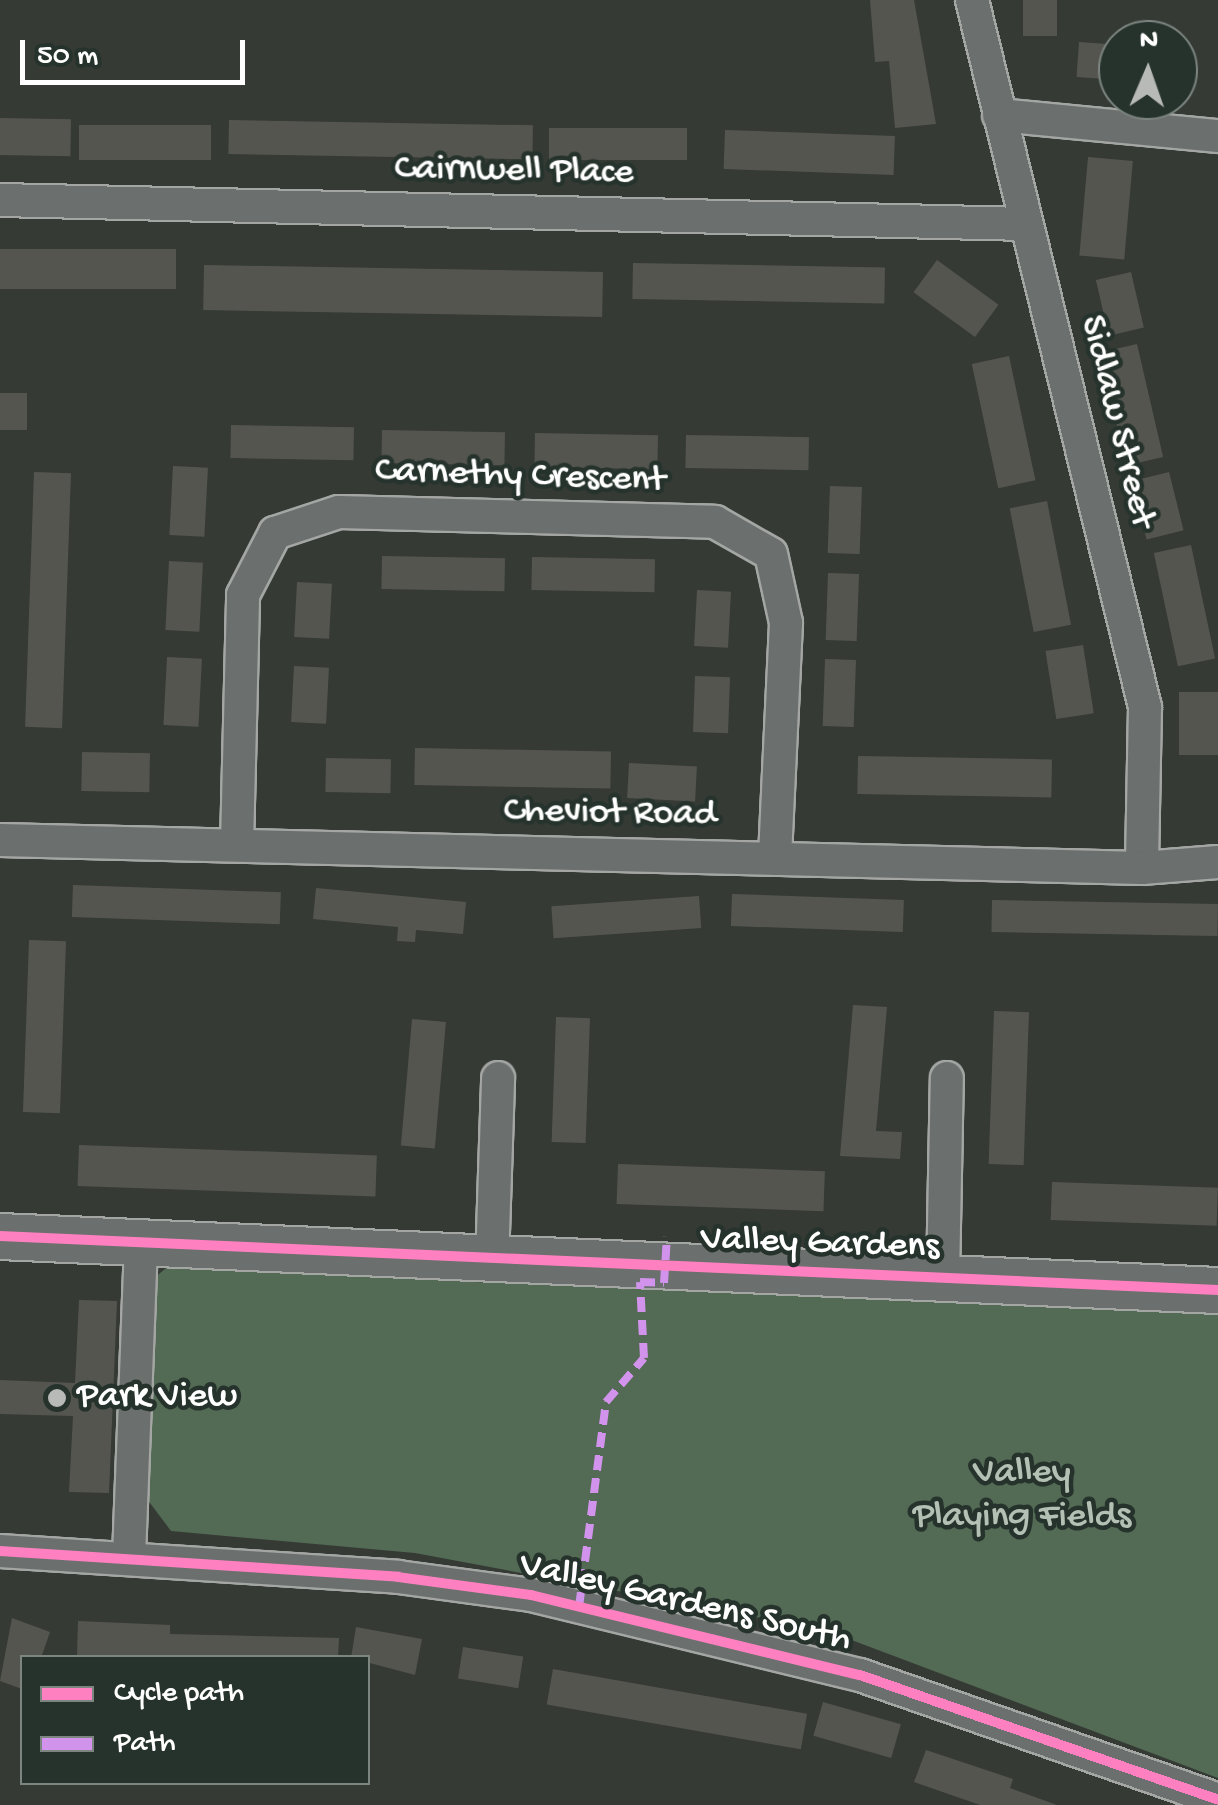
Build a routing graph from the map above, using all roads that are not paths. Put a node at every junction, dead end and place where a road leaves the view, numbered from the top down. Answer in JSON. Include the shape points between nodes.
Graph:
{"nodes":[{"id":1,"x":972,"y":0,"type":"edge"},
{"id":2,"x":1000,"y":116,"type":"junction"},
{"id":3,"x":1218,"y":136,"type":"edge"},
{"id":4,"x":0,"y":200,"type":"edge"},
{"id":5,"x":1026,"y":224,"type":"junction"},
{"id":6,"x":0,"y":840,"type":"edge"},
{"id":7,"x":238,"y":845,"type":"junction"},
{"id":8,"x":775,"y":858,"type":"junction"},
{"id":9,"x":1218,"y":862,"type":"edge"},
{"id":10,"x":1142,"y":868,"type":"junction"},
{"id":11,"x":498,"y":1078,"type":"dead end"},
{"id":12,"x":946,"y":1078,"type":"dead end"},
{"id":13,"x":0,"y":1236,"type":"edge"},
{"id":14,"x":140,"y":1244,"type":"junction"},
{"id":15,"x":492,"y":1262,"type":"junction"},
{"id":16,"x":943,"y":1278,"type":"junction"},
{"id":17,"x":1218,"y":1290,"type":"edge"},
{"id":18,"x":0,"y":1551,"type":"edge"},
{"id":19,"x":129,"y":1557,"type":"junction"},
{"id":20,"x":1218,"y":1800,"type":"edge"}],
"edges":[{"from":1,"to":2,"type":"street","name":"Sidlaw Street"},
{"from":2,"to":3,"type":"street"},
{"from":2,"to":5,"type":"street","name":"Sidlaw Street"},
{"from":4,"to":5,"type":"street","name":"Cairnwell Place"},
{"from":5,"to":10,"type":"street","name":"Sidlaw Street","via":[[1145,707]]},
{"from":6,"to":7,"type":"street","name":"Cheviot Road"},
{"from":7,"to":8,"type":"street","name":"Cheviot Road"},
{"from":7,"to":8,"type":"street","name":"Carnethy Crescent","via":[[244,595],[276,534],[339,512],[715,522],[771,554],[786,622]]},
{"from":8,"to":10,"type":"street","name":"Cheviot Road"},
{"from":9,"to":10,"type":"street","name":"Cheviot Road"},
{"from":11,"to":15,"type":"street"},
{"from":12,"to":16,"type":"street"},
{"from":13,"to":14,"type":"street","name":"Valley Gardens"},
{"from":14,"to":15,"type":"street","name":"Valley Gardens"},
{"from":14,"to":19,"type":"street"},
{"from":15,"to":16,"type":"street","name":"Valley Gardens"},
{"from":16,"to":17,"type":"street","name":"Valley Gardens"},
{"from":18,"to":19,"type":"street","name":"Valley Gardens South"},
{"from":19,"to":20,"type":"street","name":"Valley Gardens South","via":[[531,1595],[860,1675]]}]}
